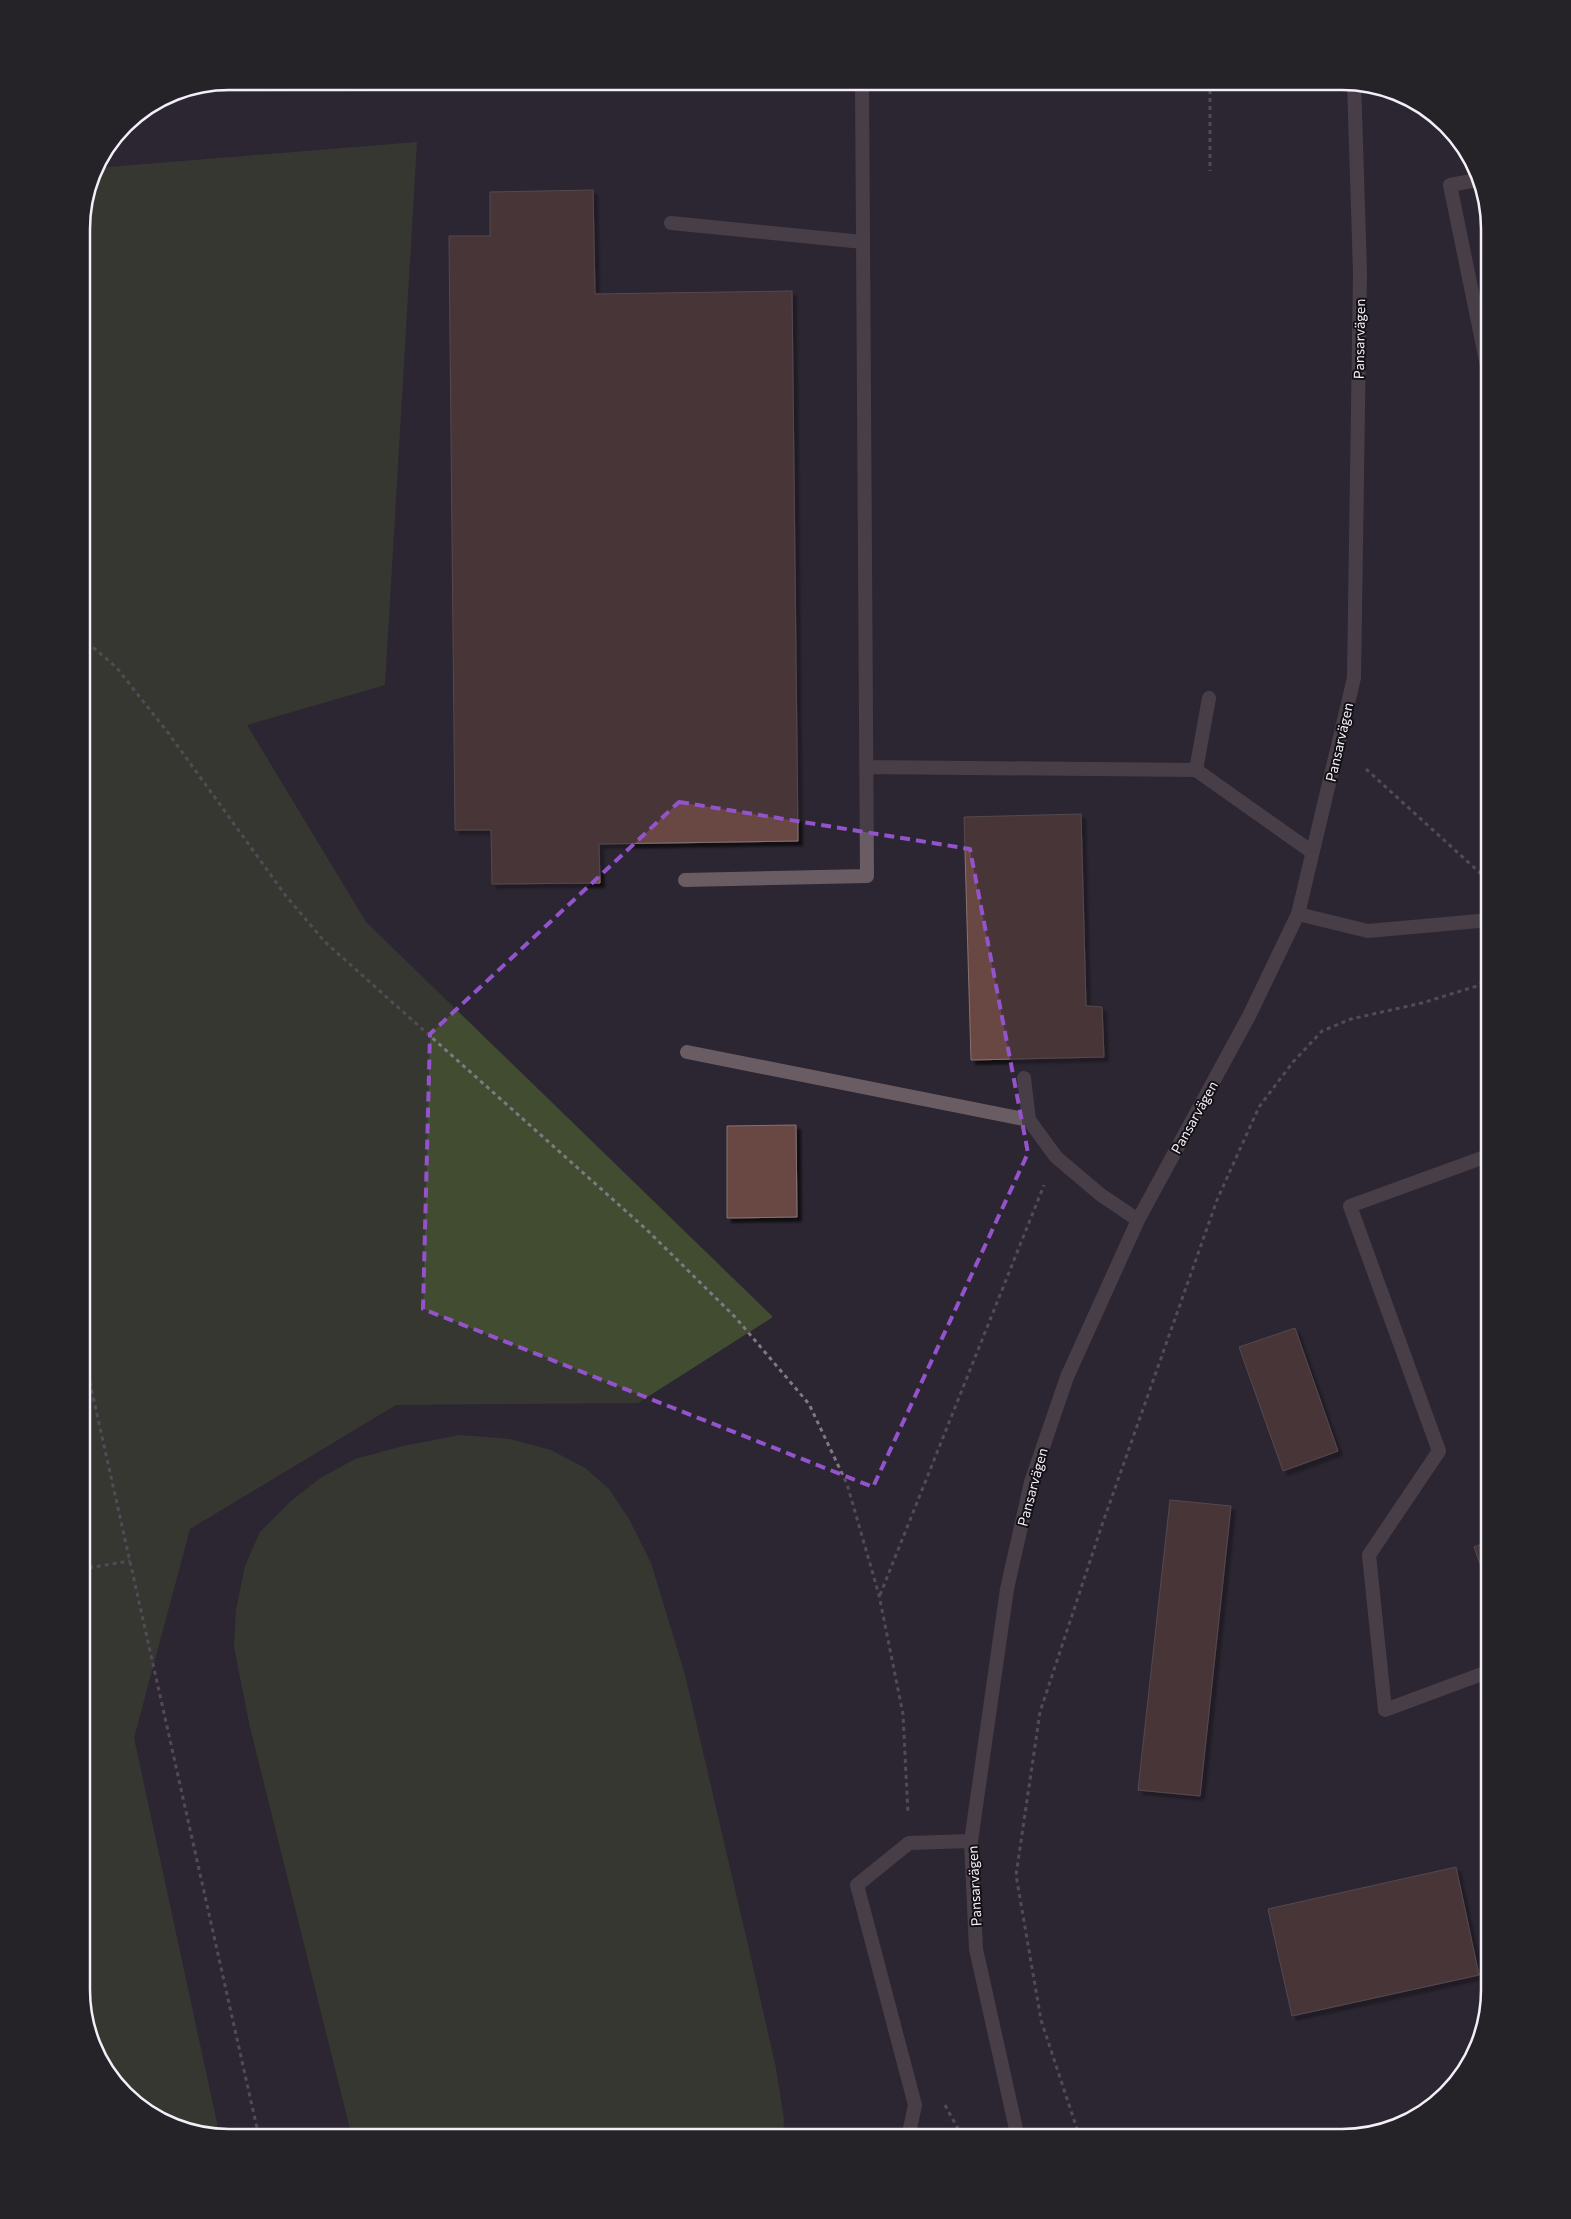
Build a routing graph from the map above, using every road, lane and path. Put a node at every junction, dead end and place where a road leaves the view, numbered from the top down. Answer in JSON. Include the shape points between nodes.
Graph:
{"nodes":[{"id":1,"x":862,"y":90,"type":"edge"},
{"id":2,"x":1210,"y":90,"type":"edge"},
{"id":3,"x":1354,"y":91,"type":"edge"},
{"id":4,"x":1210,"y":171,"type":"dead end"},
{"id":5,"x":1472,"y":181,"type":"edge"},
{"id":6,"x":671,"y":223,"type":"dead end"},
{"id":7,"x":863,"y":242,"type":"junction"},
{"id":8,"x":1481,"y":336,"type":"edge"},
{"id":9,"x":90,"y":644,"type":"edge"},
{"id":10,"x":1209,"y":698,"type":"dead end"},
{"id":11,"x":867,"y":767,"type":"junction"},
{"id":12,"x":1366,"y":769,"type":"dead end"},
{"id":13,"x":1196,"y":770,"type":"junction"},
{"id":14,"x":1312,"y":852,"type":"junction"},
{"id":15,"x":1481,"y":874,"type":"edge"},
{"id":16,"x":685,"y":880,"type":"dead end"},
{"id":17,"x":1298,"y":914,"type":"junction"},
{"id":18,"x":1481,"y":921,"type":"edge"},
{"id":19,"x":1481,"y":984,"type":"edge"},
{"id":20,"x":687,"y":1052,"type":"dead end"},
{"id":21,"x":1024,"y":1078,"type":"dead end"},
{"id":22,"x":1029,"y":1120,"type":"junction"},
{"id":23,"x":1056,"y":1157,"type":"junction"},
{"id":24,"x":1481,"y":1158,"type":"edge"},
{"id":25,"x":1138,"y":1220,"type":"junction"},
{"id":26,"x":90,"y":1383,"type":"edge"},
{"id":27,"x":130,"y":1561,"type":"junction"},
{"id":28,"x":90,"y":1568,"type":"edge"},
{"id":29,"x":879,"y":1595,"type":"junction"},
{"id":30,"x":1481,"y":1674,"type":"edge"},
{"id":31,"x":971,"y":1841,"type":"junction"},
{"id":32,"x":909,"y":1843,"type":"junction"},
{"id":33,"x":257,"y":2129,"type":"edge"},
{"id":34,"x":910,"y":2129,"type":"edge"},
{"id":35,"x":1016,"y":2129,"type":"edge"},
{"id":36,"x":1077,"y":2129,"type":"edge"}],
"edges":[{"from":1,"to":7,"type":"street"},
{"from":2,"to":4,"type":"path"},
{"from":3,"to":14,"type":"street","name":"Pansarvägen","via":[[1360,272],[1354,678]]},
{"from":5,"to":8,"type":"street","via":[[1450,184]]},
{"from":6,"to":7,"type":"street"},
{"from":7,"to":11,"type":"street"},
{"from":9,"to":29,"type":"path","via":[[116,667],[169,734],[286,896],[325,942],[647,1230],[736,1318],[809,1404],[847,1484]]},
{"from":10,"to":13,"type":"street"},
{"from":11,"to":13,"type":"street"},
{"from":11,"to":16,"type":"street","via":[[868,876]]},
{"from":12,"to":15,"type":"path"},
{"from":13,"to":14,"type":"street"},
{"from":14,"to":17,"type":"street","name":"Pansarvägen"},
{"from":17,"to":18,"type":"street","via":[[1368,931]]},
{"from":17,"to":25,"type":"street","name":"Pansarvägen","via":[[1249,1016]]},
{"from":19,"to":36,"type":"path","via":[[1422,1003],[1351,1019],[1322,1031],[1293,1062],[1259,1108],[1217,1200],[1102,1525],[1040,1712],[1016,1875],[1041,2020]]},
{"from":20,"to":22,"type":"street"},
{"from":21,"to":22,"type":"street"},
{"from":22,"to":23,"type":"street"},
{"from":23,"to":25,"type":"street"},
{"from":23,"to":29,"type":"path"},
{"from":24,"to":30,"type":"street","via":[[1350,1206],[1439,1451],[1369,1555],[1385,1710]]},
{"from":25,"to":31,"type":"street","name":"Pansarvägen","via":[[1067,1377],[1031,1482],[1007,1589]]},
{"from":26,"to":27,"type":"path"},
{"from":27,"to":28,"type":"path"},
{"from":27,"to":33,"type":"path"},
{"from":29,"to":32,"type":"path","via":[[903,1714]]},
{"from":31,"to":32,"type":"street"},
{"from":31,"to":35,"type":"street","name":"Pansarvägen","via":[[976,1949]]},
{"from":32,"to":34,"type":"street","via":[[857,1885],[915,2105]]}]}
